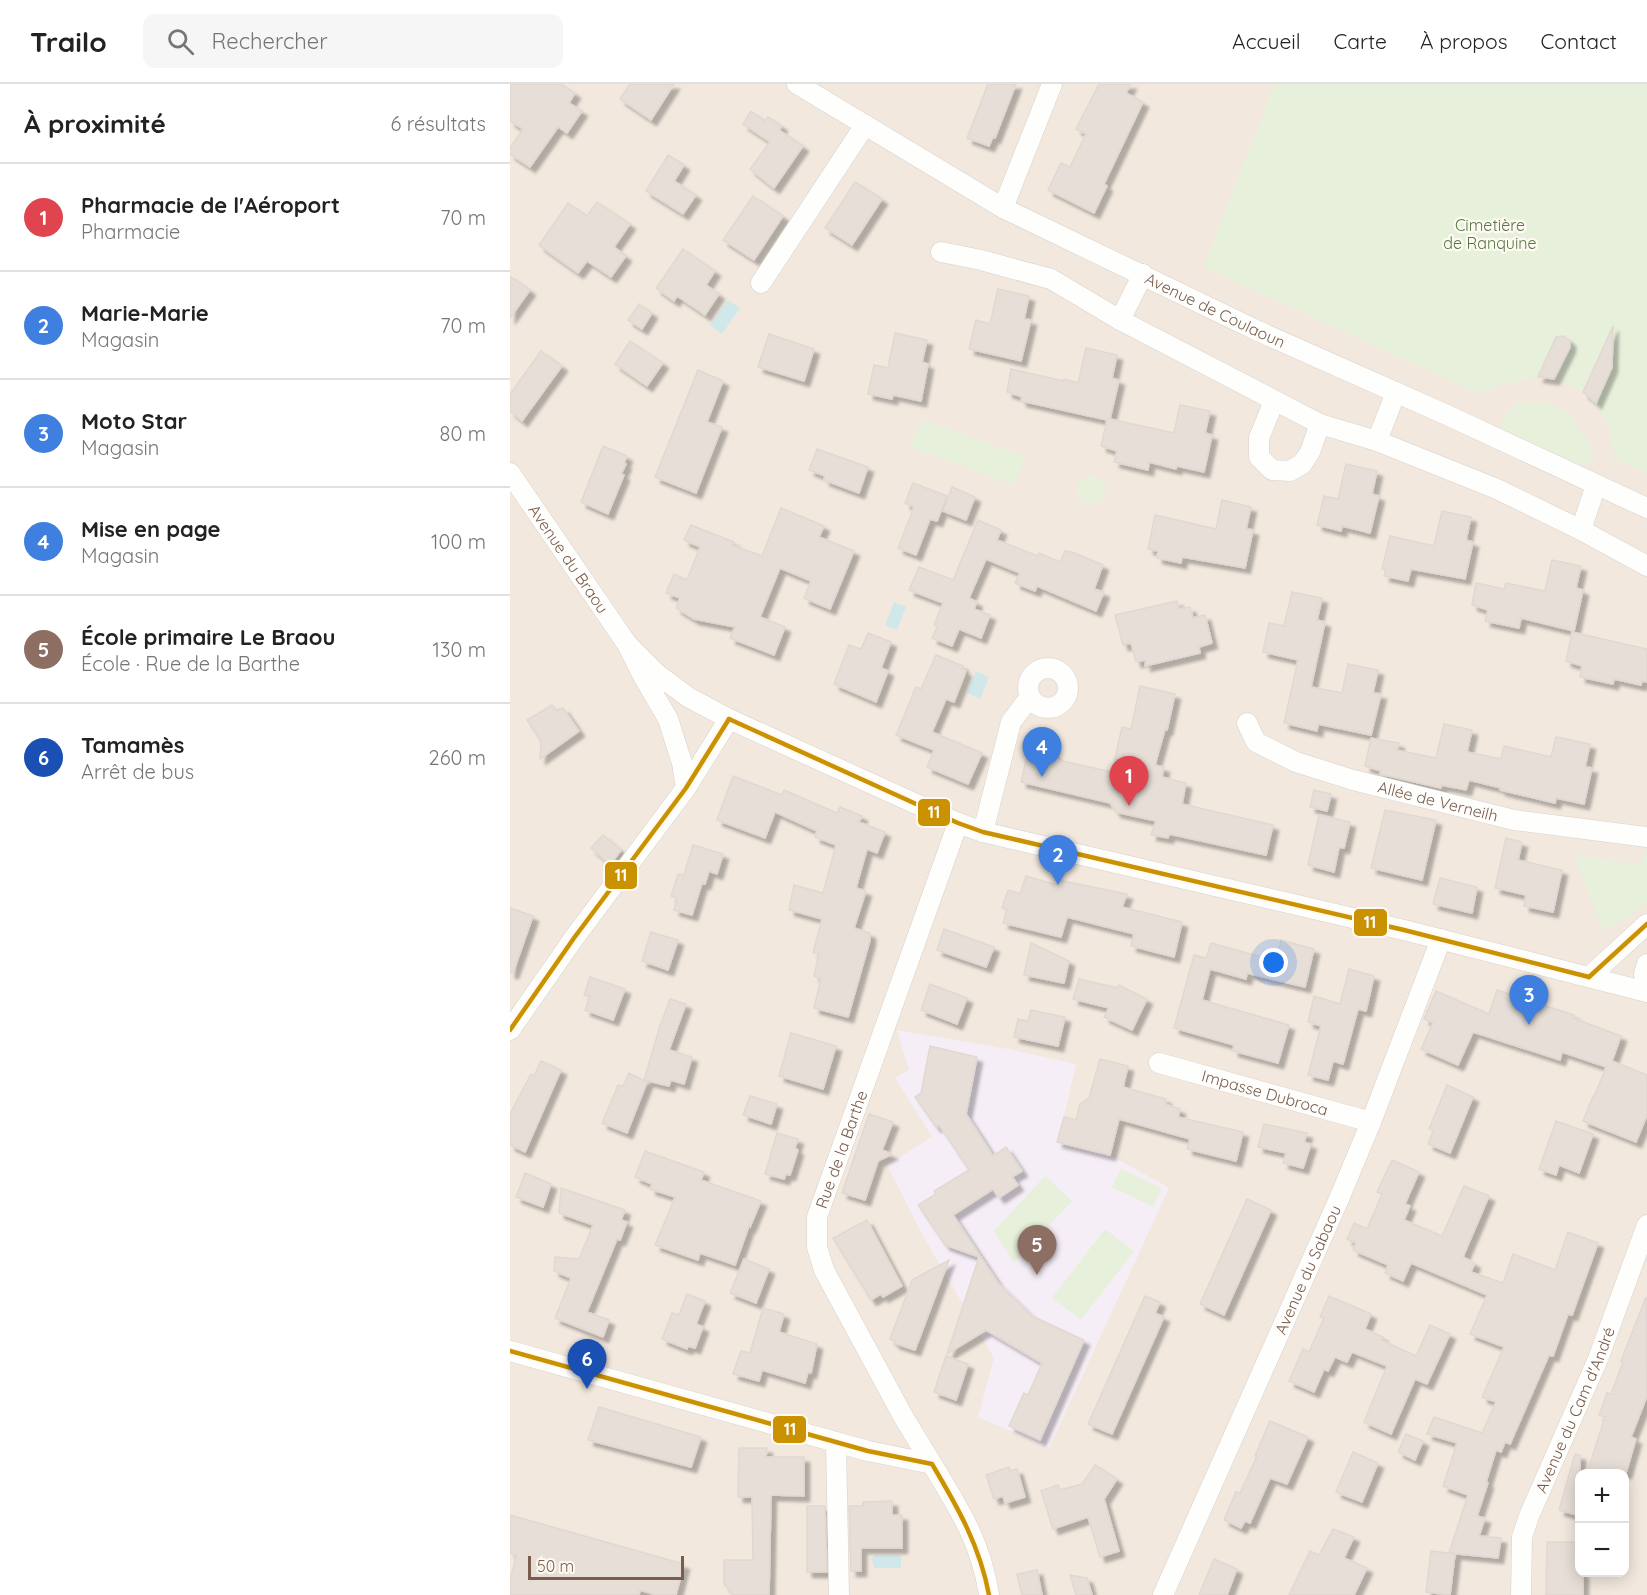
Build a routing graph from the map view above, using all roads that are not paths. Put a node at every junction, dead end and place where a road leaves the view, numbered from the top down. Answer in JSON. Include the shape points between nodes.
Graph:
{"nodes":[{"id":1,"x":797,"y":84,"type":"edge"},
{"id":2,"x":1052,"y":84,"type":"edge"},
{"id":3,"x":865,"y":125,"type":"junction"},
{"id":4,"x":1004,"y":208,"type":"junction"},
{"id":5,"x":941,"y":252,"type":"dead end"},
{"id":6,"x":1143,"y":274,"type":"junction"},
{"id":7,"x":761,"y":283,"type":"dead end"},
{"id":8,"x":1120,"y":320,"type":"junction"},
{"id":9,"x":1396,"y":392,"type":"junction"},
{"id":10,"x":1274,"y":401,"type":"junction"},
{"id":11,"x":1320,"y":424,"type":"junction"},
{"id":12,"x":1377,"y":441,"type":"junction"},
{"id":13,"x":510,"y":473,"type":"edge"},
{"id":14,"x":1596,"y":485,"type":"junction"},
{"id":15,"x":1647,"y":508,"type":"edge"},
{"id":16,"x":1581,"y":530,"type":"junction"},
{"id":17,"x":1647,"y":566,"type":"edge"},
{"id":18,"x":627,"y":644,"type":"junction"},
{"id":19,"x":1030,"y":697,"type":"dead end"},
{"id":20,"x":729,"y":719,"type":"junction"},
{"id":21,"x":1247,"y":723,"type":"dead end"},
{"id":22,"x":686,"y":788,"type":"junction"},
{"id":23,"x":958,"y":823,"type":"junction"},
{"id":24,"x":983,"y":832,"type":"junction"},
{"id":25,"x":1647,"y":837,"type":"edge"},
{"id":26,"x":1647,"y":924,"type":"edge"},
{"id":27,"x":1441,"y":939,"type":"junction"},
{"id":28,"x":1647,"y":964,"type":"edge"},
{"id":29,"x":1589,"y":978,"type":"junction"},
{"id":30,"x":1647,"y":986,"type":"edge"},
{"id":31,"x":1647,"y":992,"type":"edge"},
{"id":32,"x":510,"y":1030,"type":"edge"},
{"id":33,"x":1159,"y":1063,"type":"dead end"},
{"id":34,"x":1371,"y":1122,"type":"junction"},
{"id":35,"x":1647,"y":1225,"type":"edge"},
{"id":36,"x":510,"y":1351,"type":"edge"},
{"id":37,"x":836,"y":1442,"type":"junction"},
{"id":38,"x":932,"y":1464,"type":"junction"},
{"id":39,"x":839,"y":1595,"type":"edge"},
{"id":40,"x":989,"y":1595,"type":"edge"},
{"id":41,"x":1163,"y":1595,"type":"edge"},
{"id":42,"x":1521,"y":1595,"type":"edge"}],
"edges":[{"from":1,"to":3,"type":"street","name":"Avenue de Coulaoun"},
{"from":2,"to":4,"type":"street"},
{"from":3,"to":4,"type":"street","name":"Avenue de Coulaoun"},
{"from":3,"to":7,"type":"street"},
{"from":4,"to":6,"type":"street","name":"Avenue de Coulaoun"},
{"from":5,"to":8,"type":"street","via":[[1051,279]]},
{"from":6,"to":8,"type":"street"},
{"from":6,"to":9,"type":"street","name":"Avenue de Coulaoun","via":[[1258,331]]},
{"from":8,"to":10,"type":"street"},
{"from":9,"to":12,"type":"street"},
{"from":9,"to":14,"type":"street","name":"Avenue de Coulaoun"},
{"from":10,"to":11,"type":"street"},
{"from":10,"to":11,"type":"street","via":[[1259,438],[1259,457],[1272,470],[1290,471],[1302,464]]},
{"from":11,"to":12,"type":"street"},
{"from":12,"to":16,"type":"street","via":[[1497,489]]},
{"from":13,"to":18,"type":"street","name":"Avenue du Braou"},
{"from":14,"to":15,"type":"street","name":"Avenue de Coulaoun"},
{"from":14,"to":16,"type":"street"},
{"from":16,"to":17,"type":"street"},
{"from":18,"to":20,"type":"street","name":"Avenue du Braou","via":[[688,697]]},
{"from":18,"to":22,"type":"street","name":"Avenue du Braou","via":[[668,718]]},
{"from":19,"to":24,"type":"street","via":[[1011,722]]},
{"from":20,"to":22,"type":"street"},
{"from":20,"to":23,"type":"street","name":"Avenue du Braou"},
{"from":21,"to":25,"type":"street","name":"Allée de Verneilh","via":[[1256,742],[1296,762],[1353,780],[1514,820]]},
{"from":22,"to":32,"type":"street"},
{"from":23,"to":24,"type":"street","name":"Avenue du Braou"},
{"from":23,"to":38,"type":"street","name":"Rue de la Barthe","via":[[817,1217],[817,1247],[824,1270]]},
{"from":24,"to":27,"type":"street","name":"Avenue du Braou"},
{"from":26,"to":29,"type":"street"},
{"from":27,"to":29,"type":"street","name":"Avenue du Braou"},
{"from":27,"to":34,"type":"street","name":"Avenue du Sabaou"},
{"from":28,"to":30,"type":"street"},
{"from":29,"to":31,"type":"street","name":"Avenue du Braou"},
{"from":33,"to":34,"type":"street","name":"Impasse Dubroca"},
{"from":34,"to":41,"type":"street","name":"Avenue du Sabaou"},
{"from":35,"to":42,"type":"street","name":"Avenue du Cam d'André","via":[[1598,1359],[1529,1516],[1522,1537]]},
{"from":36,"to":37,"type":"street"},
{"from":37,"to":38,"type":"street"},
{"from":37,"to":39,"type":"street"},
{"from":38,"to":40,"type":"street","name":"Rue de la Barthe","via":[[982,1556]]}]}
